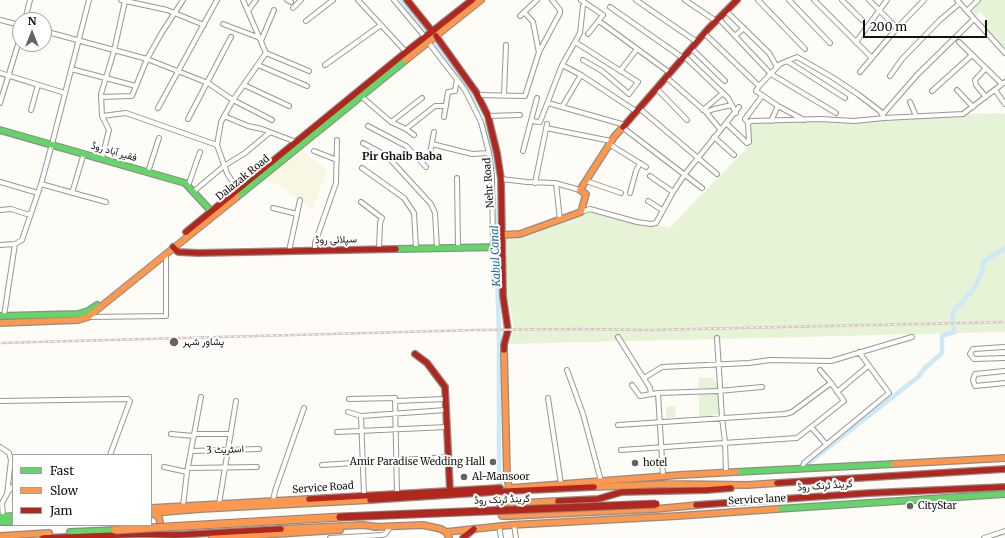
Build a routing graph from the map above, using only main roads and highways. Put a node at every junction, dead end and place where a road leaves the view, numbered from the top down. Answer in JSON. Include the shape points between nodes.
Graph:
{"nodes":[{"id":1,"x":472,"y":0,"type":"edge"},
{"id":2,"x":481,"y":0,"type":"edge"},
{"id":3,"x":737,"y":0,"type":"edge"},
{"id":4,"x":410,"y":1,"type":"edge"},
{"id":5,"x":430,"y":37,"type":"junction"},
{"id":6,"x":0,"y":130,"type":"edge"},
{"id":7,"x":296,"y":144,"type":"junction"},
{"id":8,"x":231,"y":198,"type":"junction"},
{"id":9,"x":211,"y":211,"type":"junction"},
{"id":10,"x":203,"y":221,"type":"junction"},
{"id":11,"x":501,"y":235,"type":"junction"},
{"id":12,"x":172,"y":246,"type":"junction"},
{"id":13,"x":501,"y":246,"type":"junction"},
{"id":14,"x":164,"y":253,"type":"junction"},
{"id":15,"x":4,"y":319,"type":"edge"},
{"id":16,"x":415,"y":354,"type":"dead end"},
{"id":17,"x":1005,"y":458,"type":"edge"},
{"id":18,"x":1005,"y":469,"type":"edge"},
{"id":19,"x":649,"y":477,"type":"junction"},
{"id":20,"x":649,"y":485,"type":"junction"},
{"id":21,"x":748,"y":485,"type":"junction"},
{"id":22,"x":1005,"y":487,"type":"edge"},
{"id":23,"x":504,"y":490,"type":"junction"},
{"id":24,"x":450,"y":491,"type":"junction"},
{"id":25,"x":870,"y":493,"type":"junction"},
{"id":26,"x":1005,"y":494,"type":"edge"},
{"id":27,"x":871,"y":503,"type":"junction"},
{"id":28,"x":723,"y":504,"type":"junction"},
{"id":29,"x":699,"y":505,"type":"junction"},
{"id":30,"x":152,"y":511,"type":"edge"},
{"id":31,"x":152,"y":511,"type":"edge"},
{"id":32,"x":152,"y":512,"type":"edge"},
{"id":33,"x":168,"y":512,"type":"junction"},
{"id":34,"x":724,"y":512,"type":"junction"},
{"id":35,"x":12,"y":516,"type":"edge"},
{"id":36,"x":1,"y":519,"type":"edge"},
{"id":37,"x":12,"y":522,"type":"edge"},
{"id":38,"x":117,"y":526,"type":"edge"},
{"id":39,"x":378,"y":527,"type":"junction"},
{"id":40,"x":474,"y":528,"type":"junction"},
{"id":41,"x":157,"y":534,"type":"junction"},
{"id":42,"x":170,"y":535,"type":"junction"},
{"id":43,"x":447,"y":535,"type":"edge"},
{"id":44,"x":0,"y":536,"type":"edge"},
{"id":45,"x":116,"y":537,"type":"edge"},
{"id":46,"x":43,"y":538,"type":"edge"},
{"id":47,"x":212,"y":538,"type":"edge"},
{"id":48,"x":463,"y":538,"type":"edge"}],
"edges":[{"from":1,"to":5,"type":"main road","name":"Dalazak Road"},
{"from":2,"to":5,"type":"main road","name":"Dalazak Road"},
{"from":3,"to":11,"type":"main road","via":[[704,33],[610,142],[580,190],[586,194],[582,212],[520,234]]},
{"from":4,"to":5,"type":"main road","name":"Nehr Road"},
{"from":5,"to":7,"type":"main road","name":"Dalazak Road","via":[[406,52]]},
{"from":5,"to":7,"type":"main road","name":"Dalazak Road","via":[[362,97]]},
{"from":5,"to":11,"type":"main road","name":"Nehr Road","via":[[477,95],[488,116],[500,179]]},
{"from":6,"to":9,"type":"main road","name":"فقیر آباد روڈ","via":[[185,183]]},
{"from":7,"to":8,"type":"main road","name":"Dalazak Road"},
{"from":7,"to":8,"type":"main road","name":"Dalazak Road","via":[[237,190]]},
{"from":8,"to":9,"type":"main road","name":"Dalazak Road"},
{"from":8,"to":10,"type":"main road","name":"Dalazak Road"},
{"from":9,"to":10,"type":"main road","name":"Dalazak Road"},
{"from":10,"to":12,"type":"main road","name":"Dalazak Road"},
{"from":11,"to":13,"type":"main road","name":"Nehr Road"},
{"from":12,"to":13,"type":"main road","name":"سپلائی روڈ","via":[[178,252],[198,253]]},
{"from":12,"to":14,"type":"main road","name":"Dalazak Road"},
{"from":13,"to":23,"type":"main road","name":"Nehr Road","via":[[503,296],[508,330],[504,345],[507,476]]},
{"from":14,"to":15,"type":"main road","name":"Dalazak Road","via":[[88,311],[75,315]]},
{"from":14,"to":15,"type":"main road","name":"Dalazak Road","via":[[88,317],[78,320]]},
{"from":16,"to":24,"type":"main road","via":[[427,363],[445,387]]},
{"from":17,"to":19,"type":"main road"},
{"from":18,"to":21,"type":"main road","name":"گرینڈ ٹرنک روڈ"},
{"from":19,"to":20,"type":"main road"},
{"from":19,"to":23,"type":"main road"},
{"from":20,"to":21,"type":"main road","name":"گرینڈ ٹرنک روڈ"},
{"from":20,"to":23,"type":"main road","name":"گرینڈ ٹرنک روڈ"},
{"from":21,"to":29,"type":"main road","via":[[707,490],[622,492],[602,499],[505,504],[500,508],[500,514],[539,515]]},
{"from":22,"to":25,"type":"main road","name":"گرینڈ ٹرنک روڈ"},
{"from":23,"to":24,"type":"main road","name":"Service Road"},
{"from":23,"to":33,"type":"main road","name":"گرینڈ ٹرنک روڈ"},
{"from":24,"to":30,"type":"main road","name":"Service Road","via":[[182,506]]},
{"from":25,"to":27,"type":"main road"},
{"from":25,"to":28,"type":"main road","name":"گرینڈ ٹرنک روڈ"},
{"from":26,"to":27,"type":"main road","name":"Service lane"},
{"from":27,"to":34,"type":"main road","name":"Service lane"},
{"from":28,"to":29,"type":"main road","name":"گرینڈ ٹرنک روڈ"},
{"from":28,"to":34,"type":"main road"},
{"from":29,"to":44,"type":"main road","name":"گرینڈ ٹرنک روڈ","bridge":true,"via":[[656,504],[379,515]]},
{"from":31,"to":33,"type":"main road","name":"گرینڈ ٹرنک روڈ"},
{"from":32,"to":41,"type":"main road","via":[[160,521],[160,531]]},
{"from":33,"to":42,"type":"main road","via":[[164,525]]},
{"from":34,"to":40,"type":"main road","name":"Service lane"},
{"from":35,"to":36,"type":"main road"},
{"from":36,"to":37,"type":"main road"},
{"from":38,"to":45,"type":"main road"},
{"from":39,"to":42,"type":"main road","via":[[363,525]]},
{"from":39,"to":43,"type":"main road","via":[[423,525],[436,527]]},
{"from":39,"to":47,"type":"main road"},
{"from":40,"to":43,"type":"main road","name":"Service lane","via":[[452,530]]},
{"from":40,"to":48,"type":"main road"},
{"from":41,"to":42,"type":"main road"},
{"from":41,"to":45,"type":"main road"},
{"from":45,"to":46,"type":"main road"}]}
